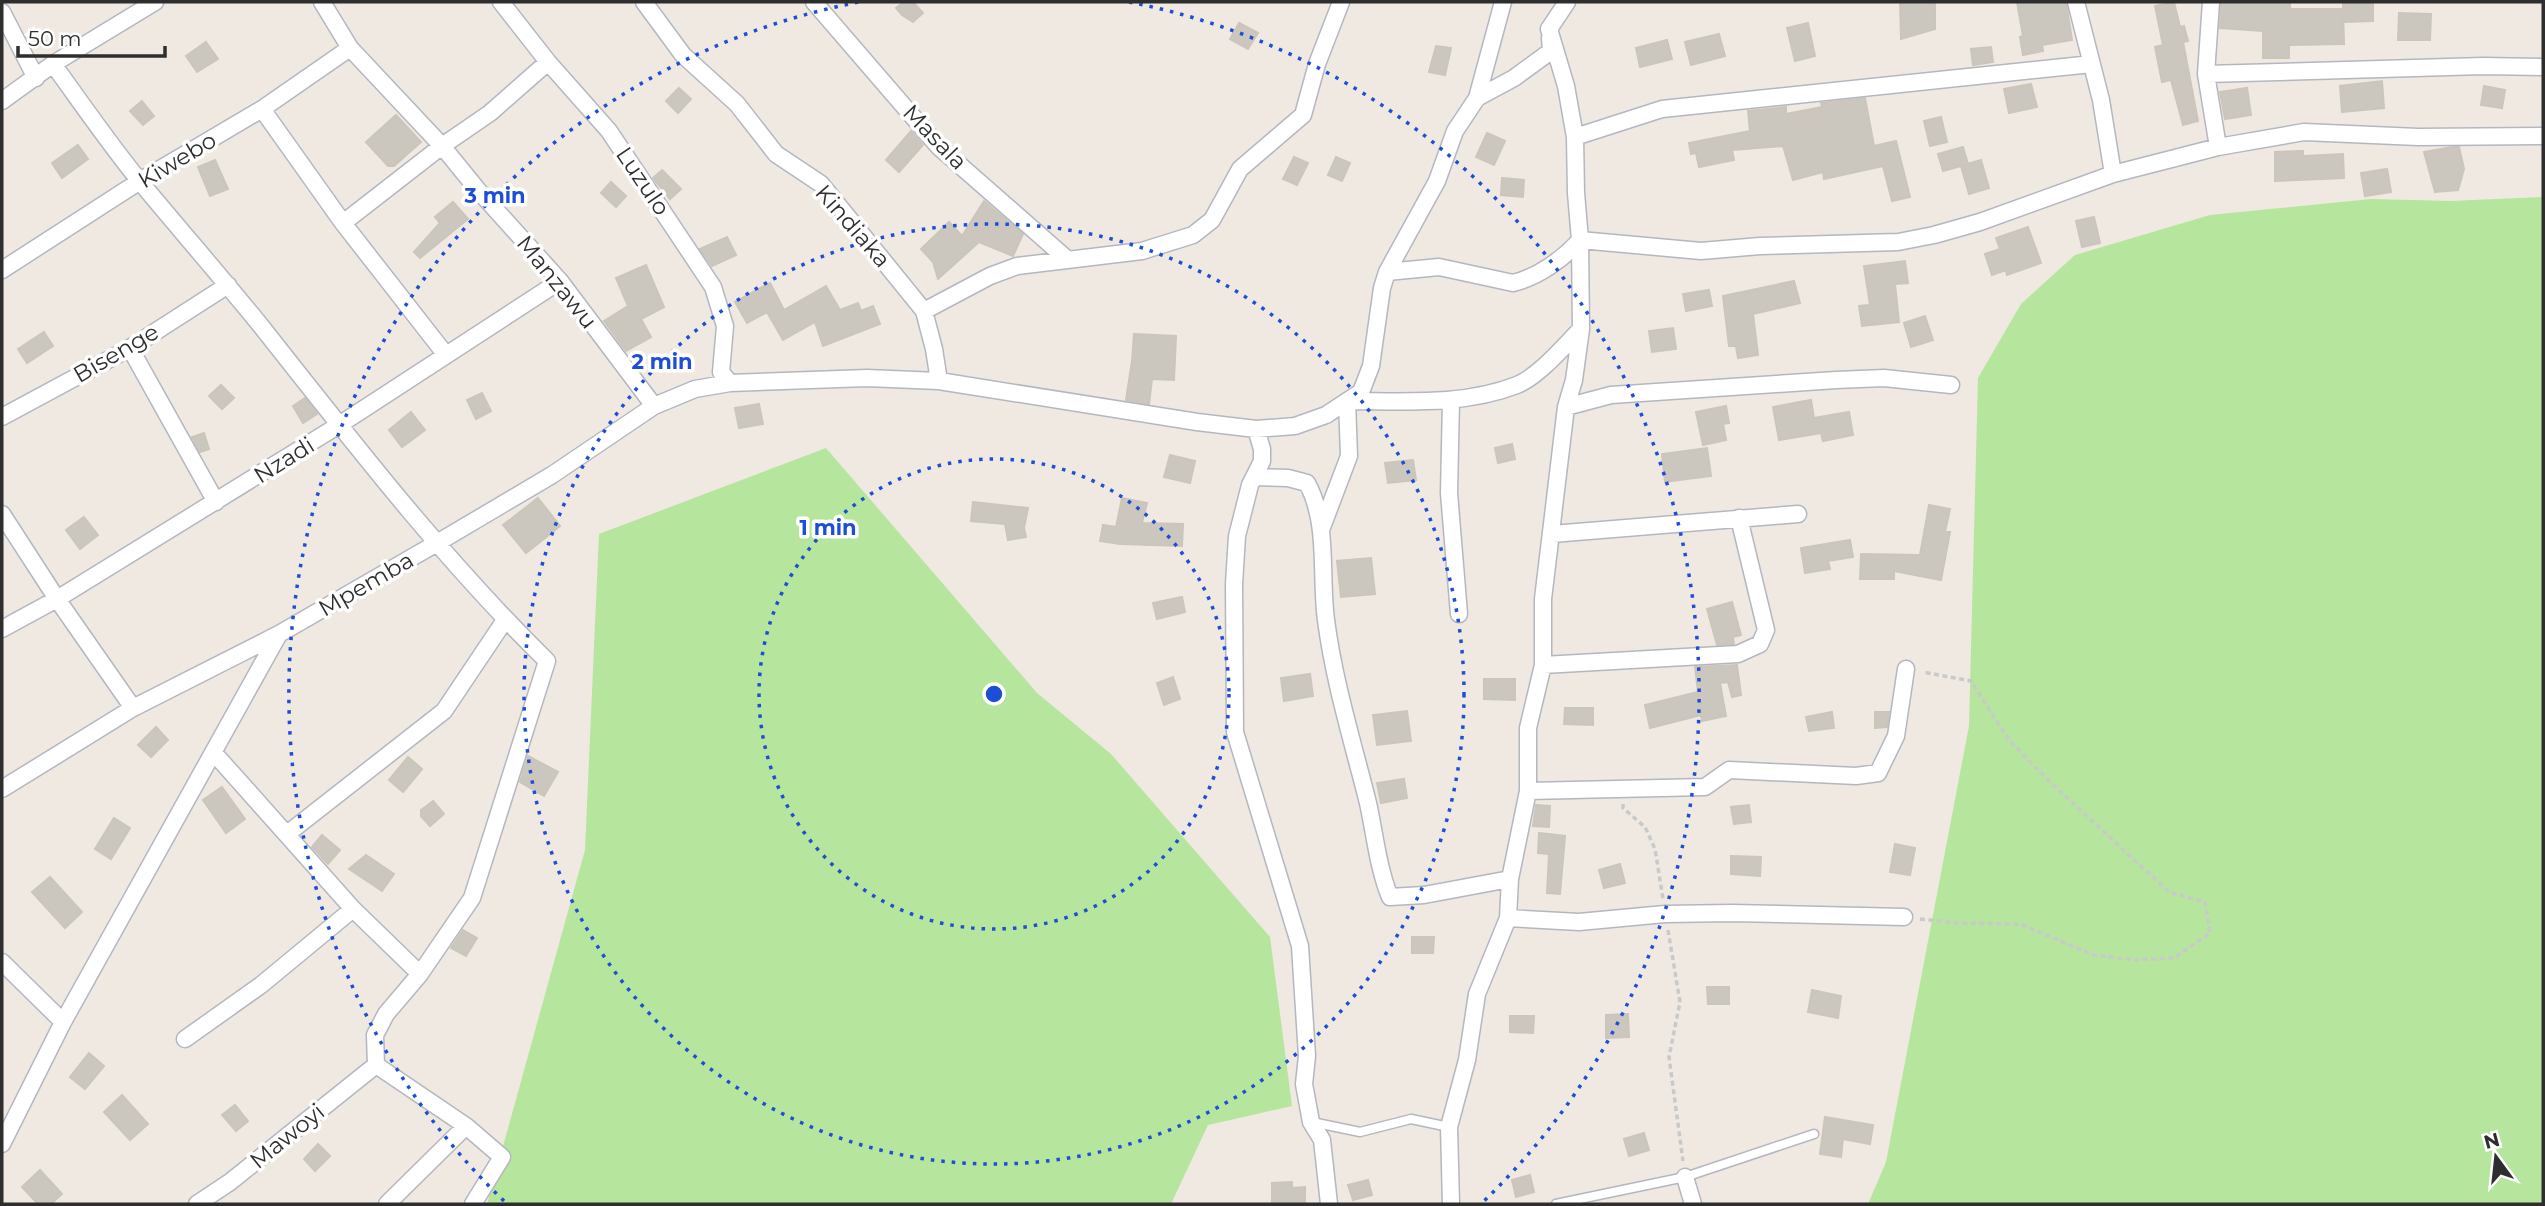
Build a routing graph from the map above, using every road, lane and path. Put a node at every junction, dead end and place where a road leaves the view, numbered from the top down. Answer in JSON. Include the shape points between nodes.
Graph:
{"nodes":[{"id":1,"x":155,"y":2,"type":"edge"},
{"id":2,"x":322,"y":2,"type":"edge"},
{"id":3,"x":501,"y":2,"type":"edge"},
{"id":4,"x":644,"y":2,"type":"edge"},
{"id":5,"x":814,"y":2,"type":"edge"},
{"id":6,"x":1341,"y":2,"type":"edge"},
{"id":7,"x":1503,"y":2,"type":"edge"},
{"id":8,"x":1567,"y":2,"type":"edge"},
{"id":9,"x":2076,"y":2,"type":"edge"},
{"id":10,"x":2211,"y":2,"type":"edge"},
{"id":11,"x":2,"y":12,"type":"edge"},
{"id":12,"x":1549,"y":29,"type":"junction"},
{"id":13,"x":350,"y":48,"type":"junction"},
{"id":14,"x":548,"y":62,"type":"junction"},
{"id":15,"x":53,"y":64,"type":"junction"},
{"id":16,"x":2092,"y":64,"type":"junction"},
{"id":17,"x":2543,"y":67,"type":"edge"},
{"id":18,"x":2206,"y":74,"type":"junction"},
{"id":19,"x":36,"y":78,"type":"junction"},
{"id":20,"x":1477,"y":98,"type":"junction"},
{"id":21,"x":2,"y":101,"type":"edge"},
{"id":22,"x":262,"y":109,"type":"junction"},
{"id":23,"x":2543,"y":136,"type":"edge"},
{"id":24,"x":1575,"y":137,"type":"junction"},
{"id":25,"x":442,"y":146,"type":"junction"},
{"id":26,"x":2218,"y":147,"type":"junction"},
{"id":27,"x":2113,"y":174,"type":"junction"},
{"id":28,"x":140,"y":181,"type":"junction"},
{"id":29,"x":342,"y":223,"type":"junction"},
{"id":30,"x":1580,"y":240,"type":"junction"},
{"id":31,"x":1068,"y":260,"type":"junction"},
{"id":32,"x":2,"y":270,"type":"edge"},
{"id":33,"x":1387,"y":272,"type":"junction"},
{"id":34,"x":560,"y":281,"type":"junction"},
{"id":35,"x":228,"y":285,"type":"junction"},
{"id":36,"x":924,"y":311,"type":"junction"},
{"id":37,"x":1581,"y":329,"type":"junction"},
{"id":38,"x":130,"y":348,"type":"junction"},
{"id":39,"x":446,"y":355,"type":"junction"},
{"id":40,"x":939,"y":381,"type":"junction"},
{"id":41,"x":730,"y":383,"type":"junction"},
{"id":42,"x":1951,"y":385,"type":"dead end"},
{"id":43,"x":1347,"y":401,"type":"junction"},
{"id":44,"x":1451,"y":401,"type":"junction"},
{"id":45,"x":654,"y":406,"type":"junction"},
{"id":46,"x":1566,"y":407,"type":"junction"},
{"id":47,"x":2,"y":417,"type":"edge"},
{"id":48,"x":339,"y":425,"type":"junction"},
{"id":49,"x":1256,"y":429,"type":"junction"},
{"id":50,"x":1255,"y":477,"type":"junction"},
{"id":51,"x":216,"y":502,"type":"junction"},
{"id":52,"x":1798,"y":513,"type":"dead end"},
{"id":53,"x":2,"y":514,"type":"edge"},
{"id":54,"x":1739,"y":517,"type":"junction"},
{"id":55,"x":1321,"y":530,"type":"junction"},
{"id":56,"x":1552,"y":534,"type":"junction"},
{"id":57,"x":438,"y":543,"type":"junction"},
{"id":58,"x":57,"y":600,"type":"junction"},
{"id":59,"x":1459,"y":614,"type":"dead end"},
{"id":60,"x":505,"y":620,"type":"junction"},
{"id":61,"x":2,"y":629,"type":"edge"},
{"id":62,"x":279,"y":634,"type":"junction"},
{"id":63,"x":1543,"y":665,"type":"junction"},
{"id":64,"x":1906,"y":669,"type":"joint"},
{"id":65,"x":133,"y":708,"type":"junction"},
{"id":66,"x":214,"y":752,"type":"junction"},
{"id":67,"x":2,"y":789,"type":"edge"},
{"id":68,"x":1625,"y":789,"type":"junction"},
{"id":69,"x":1528,"y":791,"type":"junction"},
{"id":70,"x":287,"y":834,"type":"junction"},
{"id":71,"x":1510,"y":879,"type":"junction"},
{"id":72,"x":354,"y":909,"type":"junction"},
{"id":73,"x":1665,"y":914,"type":"junction"},
{"id":74,"x":1904,"y":917,"type":"joint"},
{"id":75,"x":1507,"y":918,"type":"junction"},
{"id":76,"x":2,"y":962,"type":"edge"},
{"id":77,"x":420,"y":974,"type":"junction"},
{"id":78,"x":63,"y":1022,"type":"junction"},
{"id":79,"x":185,"y":1039,"type":"dead end"},
{"id":80,"x":376,"y":1065,"type":"junction"},
{"id":81,"x":1311,"y":1122,"type":"junction"},
{"id":82,"x":466,"y":1126,"type":"junction"},
{"id":83,"x":1449,"y":1127,"type":"junction"},
{"id":84,"x":1814,"y":1134,"type":"dead end"},
{"id":85,"x":2,"y":1144,"type":"edge"},
{"id":86,"x":1685,"y":1177,"type":"junction"},
{"id":87,"x":197,"y":1204,"type":"edge"},
{"id":88,"x":387,"y":1204,"type":"edge"},
{"id":89,"x":473,"y":1204,"type":"edge"},
{"id":90,"x":1329,"y":1204,"type":"edge"},
{"id":91,"x":1451,"y":1204,"type":"edge"},
{"id":92,"x":1556,"y":1204,"type":"edge"},
{"id":93,"x":1693,"y":1204,"type":"edge"}],
"edges":[{"from":1,"to":15,"type":"street"},
{"from":2,"to":13,"type":"street","name":"Manzawu"},
{"from":3,"to":14,"type":"street","name":"Luzulo"},
{"from":4,"to":36,"type":"street","name":"Kindiaka","via":[[683,55],[737,104],[776,154],[821,184]]},
{"from":5,"to":31,"type":"street","name":"Masala","via":[[939,147]]},
{"from":6,"to":31,"type":"street","via":[[1303,115],[1240,169],[1212,220],[1173,243]]},
{"from":7,"to":20,"type":"street"},
{"from":8,"to":12,"type":"street"},
{"from":9,"to":16,"type":"street"},
{"from":10,"to":18,"type":"street"},
{"from":11,"to":19,"type":"street"},
{"from":12,"to":20,"type":"street","via":[[1550,51]]},
{"from":12,"to":24,"type":"street"},
{"from":13,"to":22,"type":"street","name":"Kiwebo"},
{"from":13,"to":25,"type":"street","name":"Manzawu"},
{"from":14,"to":25,"type":"street","via":[[490,113]]},
{"from":14,"to":41,"type":"street","name":"Luzulo","via":[[609,131],[713,287],[725,326],[721,372]]},
{"from":15,"to":19,"type":"street"},
{"from":15,"to":28,"type":"street"},
{"from":16,"to":24,"type":"street","via":[[1662,109]]},
{"from":16,"to":27,"type":"street"},
{"from":17,"to":18,"type":"street"},
{"from":18,"to":26,"type":"street"},
{"from":19,"to":21,"type":"street"},
{"from":20,"to":33,"type":"street","via":[[1455,131],[1437,181]]},
{"from":22,"to":28,"type":"street","name":"Kiwebo"},
{"from":22,"to":29,"type":"street"},
{"from":23,"to":26,"type":"street","via":[[2418,138],[2304,132]]},
{"from":24,"to":30,"type":"street"},
{"from":25,"to":29,"type":"street"},
{"from":25,"to":34,"type":"street","name":"Manzawu"},
{"from":26,"to":27,"type":"street"},
{"from":27,"to":30,"type":"street","via":[[1980,222],[1898,242],[1701,251]]},
{"from":28,"to":32,"type":"street","name":"Kiwebo"},
{"from":28,"to":35,"type":"street"},
{"from":29,"to":39,"type":"street"},
{"from":30,"to":33,"type":"street","via":[[1565,257],[1513,283],[1439,267]]},
{"from":30,"to":37,"type":"street"},
{"from":31,"to":36,"type":"street","via":[[1017,266],[989,275]]},
{"from":33,"to":43,"type":"street","via":[[1371,366],[1361,392]]},
{"from":34,"to":39,"type":"street","name":"Nzadi"},
{"from":34,"to":45,"type":"street","name":"Manzawu"},
{"from":35,"to":38,"type":"street","name":"Bisenge"},
{"from":35,"to":48,"type":"street"},
{"from":36,"to":40,"type":"street","name":"Kindiaka"},
{"from":37,"to":44,"type":"street","via":[[1518,384]]},
{"from":37,"to":46,"type":"street"},
{"from":38,"to":47,"type":"street","name":"Bisenge"},
{"from":38,"to":51,"type":"street"},
{"from":39,"to":48,"type":"street","name":"Nzadi"},
{"from":40,"to":41,"type":"street","name":"Mpemba","via":[[867,378]]},
{"from":40,"to":49,"type":"street","name":"Mpemba"},
{"from":41,"to":45,"type":"street","name":"Mpemba","via":[[695,389]]},
{"from":42,"to":46,"type":"street","via":[[1836,380],[1611,395]]},
{"from":43,"to":44,"type":"street"},
{"from":43,"to":49,"type":"street","name":"Mpemba","via":[[1312,421]]},
{"from":43,"to":55,"type":"street","via":[[1349,456]]},
{"from":44,"to":59,"type":"street","via":[[1449,493]]},
{"from":45,"to":57,"type":"street","name":"Mpemba","via":[[552,475]]},
{"from":46,"to":56,"type":"street"},
{"from":48,"to":51,"type":"street","name":"Nzadi"},
{"from":48,"to":57,"type":"street"},
{"from":49,"to":50,"type":"street","via":[[1262,461]]},
{"from":50,"to":55,"type":"street","via":[[1307,483]]},
{"from":50,"to":81,"type":"street","via":[[1237,536],[1234,572],[1235,732],[1300,946],[1307,1056],[1304,1084]]},
{"from":51,"to":58,"type":"street","name":"Nzadi"},
{"from":52,"to":54,"type":"street"},
{"from":53,"to":58,"type":"street"},
{"from":54,"to":56,"type":"street"},
{"from":54,"to":63,"type":"street","via":[[1766,630],[1760,644],[1738,654]]},
{"from":55,"to":71,"type":"street","via":[[1326,622],[1390,897]]},
{"from":56,"to":63,"type":"street","via":[[1543,599]]},
{"from":57,"to":60,"type":"street"},
{"from":57,"to":62,"type":"street","name":"Mpemba"},
{"from":58,"to":61,"type":"street","name":"Nzadi"},
{"from":58,"to":65,"type":"street"},
{"from":60,"to":70,"type":"street","via":[[444,711]]},
{"from":60,"to":77,"type":"street","via":[[547,661],[472,898]]},
{"from":62,"to":65,"type":"street","name":"Mpemba"},
{"from":62,"to":66,"type":"street"},
{"from":63,"to":69,"type":"street","via":[[1528,729]]},
{"from":64,"to":68,"type":"street","via":[[1896,736],[1878,773],[1729,770],[1705,787]]},
{"from":64,"to":74,"type":"path","via":[[1970,681],[2008,739],[2049,781],[2169,892],[2205,902],[2210,933],[2174,958],[2135,960],[2094,956],[2020,925]]},
{"from":65,"to":67,"type":"street","name":"Mpemba"},
{"from":66,"to":70,"type":"street"},
{"from":66,"to":78,"type":"street"},
{"from":68,"to":69,"type":"street"},
{"from":68,"to":73,"type":"path","via":[[1623,808],[1646,827],[1655,849]]},
{"from":69,"to":71,"type":"street"},
{"from":70,"to":72,"type":"street"},
{"from":71,"to":75,"type":"street"},
{"from":72,"to":77,"type":"street"},
{"from":72,"to":79,"type":"street","via":[[261,985]]},
{"from":73,"to":74,"type":"street"},
{"from":73,"to":75,"type":"street","via":[[1579,922]]},
{"from":73,"to":86,"type":"path","via":[[1680,1002],[1669,1057]]},
{"from":75,"to":83,"type":"street","via":[[1477,994],[1467,1060]]},
{"from":76,"to":78,"type":"street"},
{"from":77,"to":80,"type":"street","via":[[386,1014],[375,1035]]},
{"from":78,"to":85,"type":"street"},
{"from":80,"to":82,"type":"street"},
{"from":80,"to":87,"type":"street","name":"Mawoyi"},
{"from":81,"to":83,"type":"lane","via":[[1360,1132],[1411,1119]]},
{"from":81,"to":90,"type":"street","via":[[1322,1140]]},
{"from":82,"to":88,"type":"street"},
{"from":82,"to":89,"type":"street","via":[[502,1157]]},
{"from":83,"to":91,"type":"street"},
{"from":84,"to":86,"type":"lane"},
{"from":86,"to":92,"type":"lane"},
{"from":86,"to":93,"type":"street"}]}
